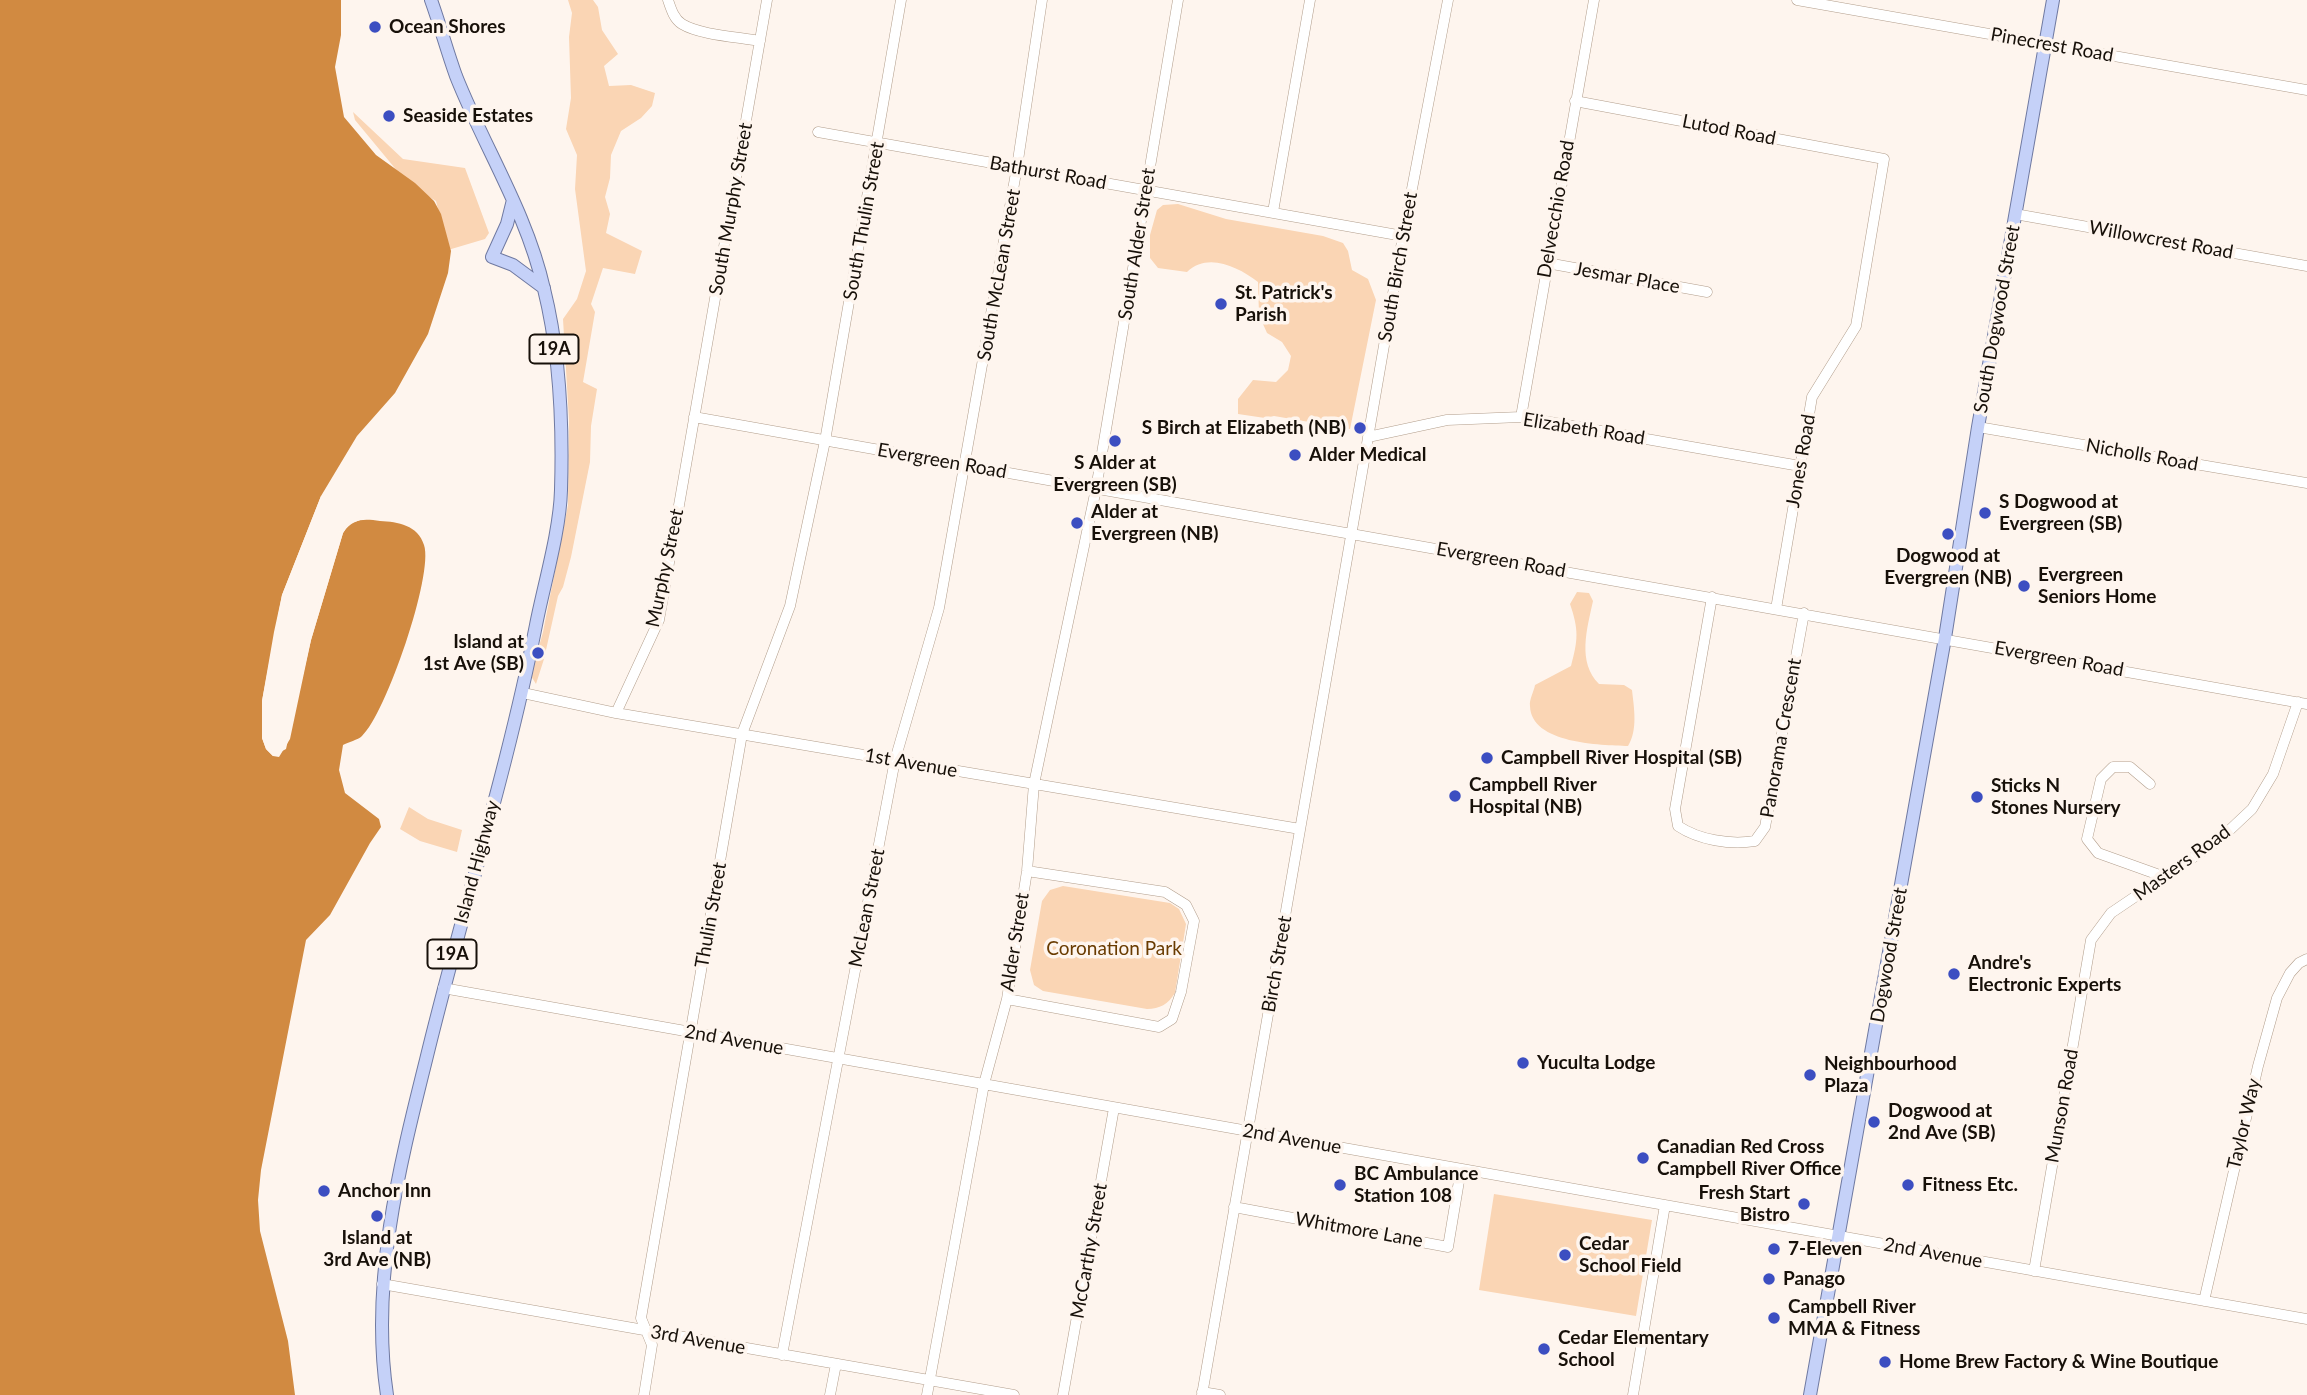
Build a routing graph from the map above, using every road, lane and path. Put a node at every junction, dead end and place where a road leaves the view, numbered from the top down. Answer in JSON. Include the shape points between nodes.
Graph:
{"nodes":[{"id":1,"x":431,"y":0,"type":"edge"},
{"id":2,"x":668,"y":0,"type":"edge"},
{"id":3,"x":767,"y":0,"type":"edge"},
{"id":4,"x":901,"y":0,"type":"edge"},
{"id":5,"x":1042,"y":0,"type":"edge"},
{"id":6,"x":1178,"y":0,"type":"edge"},
{"id":7,"x":1310,"y":0,"type":"edge"},
{"id":8,"x":1448,"y":0,"type":"edge"},
{"id":9,"x":1594,"y":0,"type":"edge"},
{"id":10,"x":1797,"y":0,"type":"edge"},
{"id":11,"x":2053,"y":0,"type":"edge"},
{"id":12,"x":760,"y":41,"type":"junction"},
{"id":13,"x":2046,"y":44,"type":"junction"},
{"id":14,"x":2307,"y":90,"type":"edge"},
{"id":15,"x":1575,"y":101,"type":"junction"},
{"id":16,"x":818,"y":132,"type":"dead end"},
{"id":17,"x":878,"y":142,"type":"junction"},
{"id":18,"x":1884,"y":159,"type":"joint"},
{"id":19,"x":1017,"y":167,"type":"junction"},
{"id":20,"x":1146,"y":190,"type":"junction"},
{"id":21,"x":513,"y":200,"type":"junction"},
{"id":22,"x":1273,"y":212,"type":"junction"},
{"id":23,"x":2015,"y":214,"type":"junction"},
{"id":24,"x":1403,"y":236,"type":"junction"},
{"id":25,"x":1547,"y":263,"type":"junction"},
{"id":26,"x":2307,"y":266,"type":"edge"},
{"id":27,"x":544,"y":288,"type":"junction"},
{"id":28,"x":1707,"y":292,"type":"dead end"},
{"id":29,"x":694,"y":417,"type":"junction"},
{"id":30,"x":1521,"y":417,"type":"junction"},
{"id":31,"x":1978,"y":427,"type":"junction"},
{"id":32,"x":1368,"y":437,"type":"junction"},
{"id":33,"x":825,"y":441,"type":"junction"},
{"id":34,"x":966,"y":466,"type":"junction"},
{"id":35,"x":1800,"y":466,"type":"junction"},
{"id":36,"x":2307,"y":483,"type":"edge"},
{"id":37,"x":1096,"y":489,"type":"junction"},
{"id":38,"x":1352,"y":534,"type":"junction"},
{"id":39,"x":1712,"y":597,"type":"junction"},
{"id":40,"x":1776,"y":609,"type":"junction"},
{"id":41,"x":1804,"y":613,"type":"junction"},
{"id":42,"x":1945,"y":638,"type":"junction"},
{"id":43,"x":523,"y":693,"type":"junction"},
{"id":44,"x":2302,"y":703,"type":"edge"},
{"id":45,"x":616,"y":713,"type":"junction"},
{"id":46,"x":742,"y":734,"type":"junction"},
{"id":47,"x":895,"y":760,"type":"junction"},
{"id":48,"x":1034,"y":784,"type":"junction"},
{"id":49,"x":2150,"y":784,"type":"dead end"},
{"id":50,"x":1300,"y":829,"type":"junction"},
{"id":51,"x":1027,"y":871,"type":"junction"},
{"id":52,"x":2165,"y":877,"type":"junction"},
{"id":53,"x":2091,"y":940,"type":"joint"},
{"id":54,"x":2307,"y":959,"type":"edge"},
{"id":55,"x":443,"y":988,"type":"junction"},
{"id":56,"x":1007,"y":999,"type":"junction"},
{"id":57,"x":691,"y":1032,"type":"junction"},
{"id":58,"x":838,"y":1059,"type":"junction"},
{"id":59,"x":984,"y":1084,"type":"junction"},
{"id":60,"x":1114,"y":1108,"type":"junction"},
{"id":61,"x":1248,"y":1131,"type":"junction"},
{"id":62,"x":1461,"y":1169,"type":"junction"},
{"id":63,"x":1665,"y":1205,"type":"junction"},
{"id":64,"x":1234,"y":1207,"type":"junction"},
{"id":65,"x":1840,"y":1236,"type":"junction"},
{"id":66,"x":2034,"y":1271,"type":"junction"},
{"id":67,"x":382,"y":1284,"type":"junction"},
{"id":68,"x":2204,"y":1301,"type":"junction"},
{"id":69,"x":2307,"y":1319,"type":"edge"},
{"id":70,"x":646,"y":1331,"type":"junction"},
{"id":71,"x":782,"y":1355,"type":"junction"},
{"id":72,"x":836,"y":1364,"type":"junction"},
{"id":73,"x":929,"y":1380,"type":"junction"},
{"id":74,"x":1202,"y":1393,"type":"edge"},
{"id":75,"x":387,"y":1395,"type":"edge"},
{"id":76,"x":644,"y":1395,"type":"edge"},
{"id":77,"x":830,"y":1395,"type":"edge"},
{"id":78,"x":927,"y":1395,"type":"edge"},
{"id":79,"x":1014,"y":1395,"type":"edge"},
{"id":80,"x":1063,"y":1395,"type":"edge"},
{"id":81,"x":1220,"y":1395,"type":"edge"},
{"id":82,"x":1633,"y":1395,"type":"edge"},
{"id":83,"x":1810,"y":1395,"type":"edge"}],
"edges":[{"from":1,"to":21,"type":"main road","number":"19A","via":[[457,76]]},
{"from":2,"to":12,"type":"street","via":[[682,24]]},
{"from":3,"to":12,"type":"street","name":"South Murphy Street"},
{"from":4,"to":17,"type":"street","name":"South Thulin Street"},
{"from":5,"to":19,"type":"street","name":"South McLean Street"},
{"from":6,"to":20,"type":"street","name":"South Alder Street"},
{"from":7,"to":22,"type":"street"},
{"from":8,"to":24,"type":"street","name":"South Birch Street"},
{"from":9,"to":15,"type":"street","name":"Delvecchio Road"},
{"from":10,"to":13,"type":"street","name":"Pinecrest Road"},
{"from":11,"to":13,"type":"main road","name":"South Dogwood Street"},
{"from":12,"to":29,"type":"street","name":"South Murphy Street"},
{"from":13,"to":14,"type":"street","name":"Pinecrest Road"},
{"from":13,"to":23,"type":"main road","name":"South Dogwood Street"},
{"from":15,"to":18,"type":"street","name":"Lutod Road"},
{"from":15,"to":25,"type":"street","name":"Delvecchio Road"},
{"from":16,"to":17,"type":"street","name":"Bathurst Road"},
{"from":17,"to":19,"type":"street","name":"Bathurst Road"},
{"from":17,"to":33,"type":"street","name":"South Thulin Street"},
{"from":18,"to":35,"type":"street","name":"Jones Road","via":[[1856,326],[1812,397]]},
{"from":19,"to":20,"type":"street","name":"Bathurst Road"},
{"from":19,"to":34,"type":"street","name":"South McLean Street"},
{"from":20,"to":22,"type":"street","name":"Bathurst Road"},
{"from":20,"to":37,"type":"street","name":"South Alder Street"},
{"from":21,"to":27,"type":"main road","number":"19A"},
{"from":21,"to":27,"type":"main road","via":[[492,257],[513,265]]},
{"from":22,"to":24,"type":"street","name":"Bathurst Road"},
{"from":23,"to":26,"type":"street","name":"Willowcrest Road"},
{"from":23,"to":31,"type":"main road","name":"South Dogwood Street"},
{"from":24,"to":32,"type":"street","name":"South Birch Street"},
{"from":25,"to":28,"type":"street","name":"Jesmar Place"},
{"from":25,"to":30,"type":"street","name":"Delvecchio Road"},
{"from":27,"to":43,"type":"main road","name":"Island Highway","number":"19A","via":[[560,411],[562,493]]},
{"from":29,"to":33,"type":"street","name":"Evergreen Road"},
{"from":29,"to":45,"type":"street","name":"Murphy Street","via":[[659,620]]},
{"from":30,"to":32,"type":"street","name":"Elizabeth Road","via":[[1447,420]]},
{"from":30,"to":35,"type":"street","name":"Elizabeth Road"},
{"from":31,"to":36,"type":"street","name":"Nicholls Road"},
{"from":31,"to":42,"type":"main road","name":"South Dogwood Street"},
{"from":32,"to":38,"type":"street","name":"South Birch Street"},
{"from":33,"to":34,"type":"street","name":"Evergreen Road"},
{"from":33,"to":46,"type":"street","name":"Thulin Street","via":[[790,606]]},
{"from":34,"to":37,"type":"street","name":"Evergreen Road"},
{"from":34,"to":47,"type":"street","name":"McLean Street","via":[[939,608]]},
{"from":35,"to":40,"type":"street","name":"Jones Road"},
{"from":37,"to":38,"type":"street","name":"Evergreen Road"},
{"from":37,"to":48,"type":"street","name":"Alder Street"},
{"from":38,"to":39,"type":"street","name":"Evergreen Road"},
{"from":38,"to":50,"type":"street","name":"Birch Street"},
{"from":39,"to":40,"type":"street","name":"Evergreen Road"},
{"from":39,"to":41,"type":"street","name":"Panorama Crescent","via":[[1675,809],[1678,826],[1712,839],[1755,841],[1765,827]]},
{"from":40,"to":41,"type":"street","name":"Evergreen Road"},
{"from":41,"to":42,"type":"street","name":"Evergreen Road"},
{"from":42,"to":44,"type":"street","name":"Evergreen Road"},
{"from":42,"to":65,"type":"main road","name":"Dogwood Street"},
{"from":43,"to":45,"type":"street","name":"1st Avenue"},
{"from":43,"to":55,"type":"main road","name":"Island Highway","number":"19A"},
{"from":44,"to":52,"type":"street","name":"Masters Road","via":[[2273,774],[2252,809],[2219,841]]},
{"from":45,"to":46,"type":"street","name":"1st Avenue"},
{"from":46,"to":47,"type":"street","name":"1st Avenue"},
{"from":46,"to":57,"type":"street","name":"Thulin Street"},
{"from":47,"to":48,"type":"street","name":"1st Avenue"},
{"from":47,"to":58,"type":"street","name":"McLean Street"},
{"from":48,"to":50,"type":"street","name":"1st Avenue"},
{"from":48,"to":51,"type":"street","name":"Alder Street"},
{"from":49,"to":52,"type":"street","via":[[2130,767],[2113,767],[2101,779],[2087,839],[2098,853]]},
{"from":50,"to":61,"type":"street","name":"Birch Street"},
{"from":51,"to":56,"type":"street","name":"Alder Street"},
{"from":51,"to":56,"type":"street","via":[[1165,892],[1186,905],[1194,921],[1181,992],[1172,1019],[1159,1027]]},
{"from":52,"to":53,"type":"street","name":"Masters Road","via":[[2110,913]]},
{"from":53,"to":66,"type":"street","name":"Munson Road"},
{"from":54,"to":68,"type":"street","name":"Taylor Way","via":[[2290,973],[2277,998]]},
{"from":55,"to":57,"type":"street","name":"2nd Avenue"},
{"from":55,"to":67,"type":"main road","name":"Island Highway","number":"19A","via":[[400,1171]]},
{"from":56,"to":59,"type":"street","name":"Alder Street"},
{"from":57,"to":58,"type":"street","name":"2nd Avenue"},
{"from":57,"to":70,"type":"street","name":"Thulin Street","via":[[641,1318]]},
{"from":58,"to":59,"type":"street","name":"2nd Avenue"},
{"from":58,"to":71,"type":"street","name":"McLean Street"},
{"from":59,"to":60,"type":"street","name":"2nd Avenue"},
{"from":59,"to":73,"type":"street","name":"Alder Street"},
{"from":60,"to":61,"type":"street","name":"2nd Avenue"},
{"from":60,"to":80,"type":"street","name":"McCarthy Street"},
{"from":61,"to":62,"type":"street","name":"2nd Avenue"},
{"from":61,"to":64,"type":"street","name":"Birch Street"},
{"from":62,"to":63,"type":"street","name":"2nd Avenue"},
{"from":62,"to":64,"type":"street","name":"Whitmore Lane","via":[[1448,1247]]},
{"from":63,"to":65,"type":"street","name":"2nd Avenue"},
{"from":63,"to":82,"type":"street"},
{"from":64,"to":74,"type":"street","name":"Birch Street"},
{"from":65,"to":66,"type":"street","name":"2nd Avenue"},
{"from":65,"to":83,"type":"main road","name":"Dogwood Street"},
{"from":66,"to":68,"type":"street","name":"2nd Avenue"},
{"from":67,"to":70,"type":"street","name":"3rd Avenue"},
{"from":67,"to":75,"type":"main road","name":"Island Highway","number":"19A"},
{"from":68,"to":69,"type":"street","name":"2nd Avenue"},
{"from":70,"to":71,"type":"street","name":"3rd Avenue"},
{"from":70,"to":76,"type":"street","name":"Thulin Street","via":[[652,1345]]},
{"from":71,"to":72,"type":"street","name":"3rd Avenue"},
{"from":72,"to":73,"type":"street","name":"3rd Avenue"},
{"from":72,"to":77,"type":"street"},
{"from":73,"to":78,"type":"street","name":"Alder Street"},
{"from":73,"to":79,"type":"street","name":"3rd Avenue"},
{"from":74,"to":81,"type":"street"}]}
